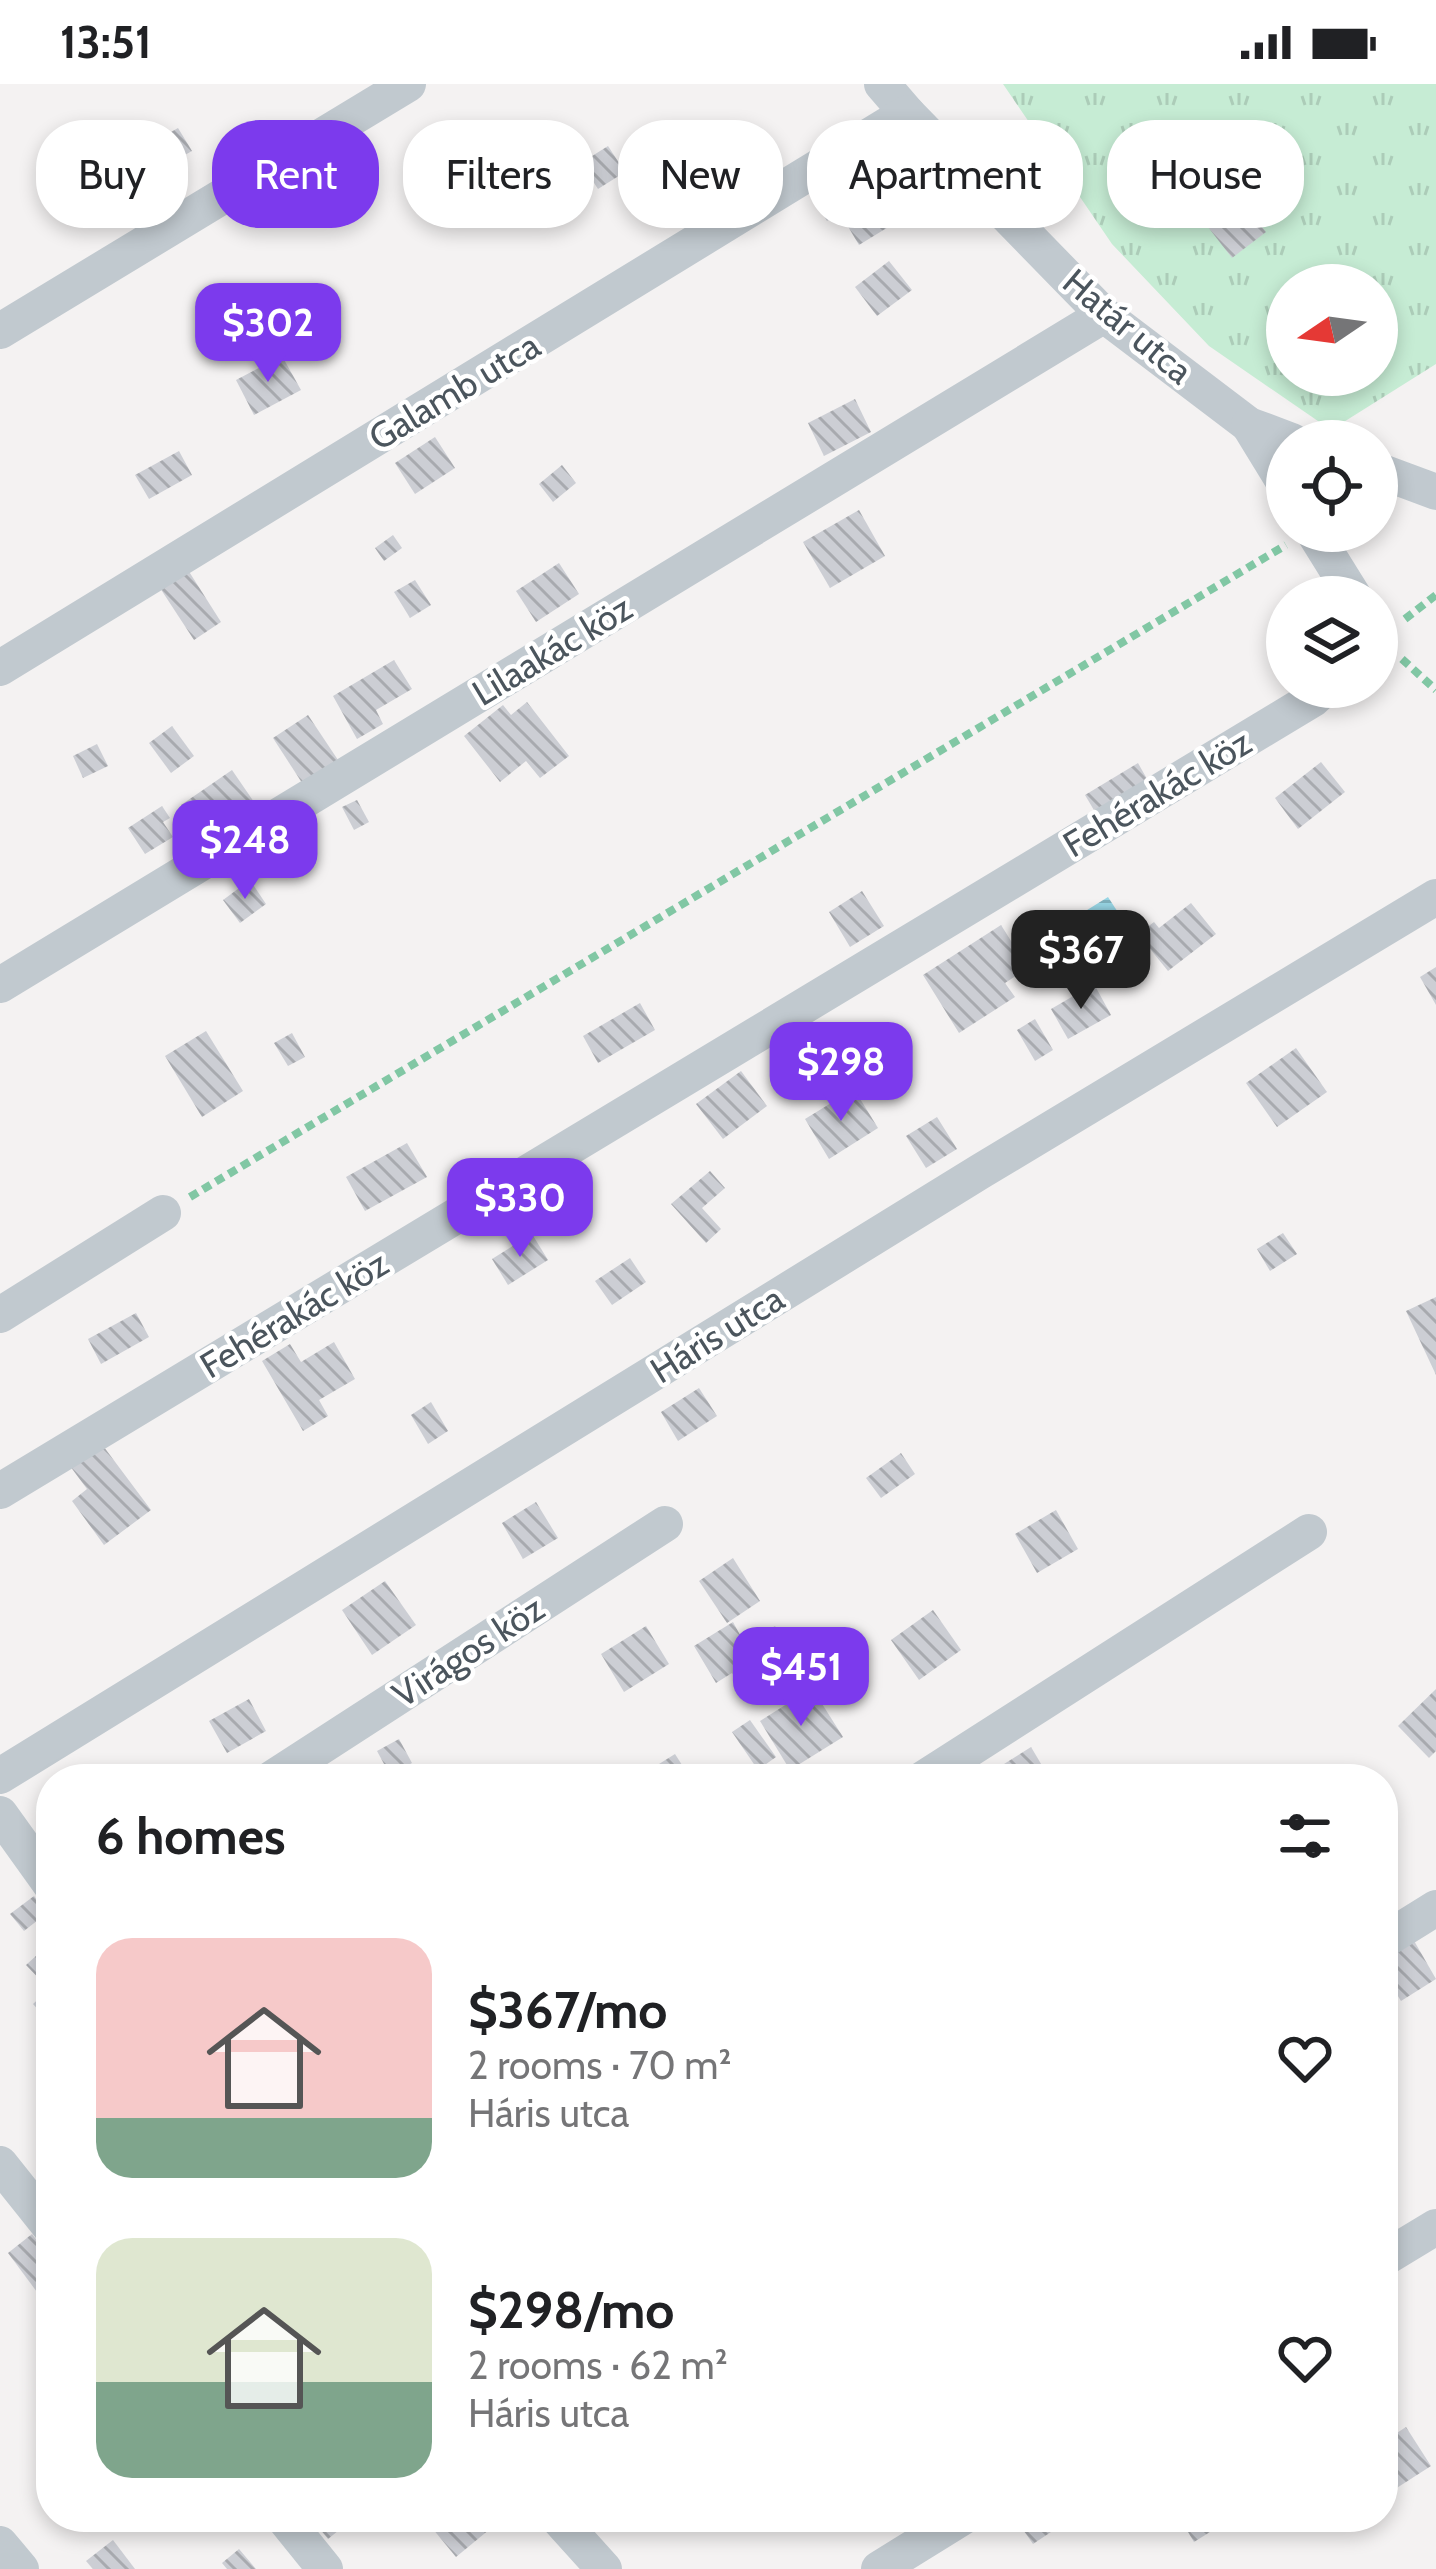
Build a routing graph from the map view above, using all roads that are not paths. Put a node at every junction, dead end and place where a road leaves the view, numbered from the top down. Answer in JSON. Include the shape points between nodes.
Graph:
{"nodes":[{"id":1,"x":408,"y":84,"type":"edge"},
{"id":2,"x":882,"y":84,"type":"edge"},
{"id":3,"x":908,"y":113,"type":"junction"},
{"id":4,"x":1104,"y":315,"type":"junction"},
{"id":5,"x":0,"y":331,"type":"edge"},
{"id":6,"x":1250,"y":425,"type":"junction"},
{"id":7,"x":1266,"y":431,"type":"edge"},
{"id":8,"x":1266,"y":452,"type":"edge"},
{"id":9,"x":1398,"y":478,"type":"edge"},
{"id":10,"x":1436,"y":492,"type":"edge"},
{"id":11,"x":1314,"y":552,"type":"edge"},
{"id":12,"x":1335,"y":576,"type":"edge"},
{"id":13,"x":0,"y":668,"type":"edge"},
{"id":14,"x":1298,"y":708,"type":"edge"},
{"id":15,"x":1436,"y":896,"type":"edge"},
{"id":16,"x":0,"y":985,"type":"edge"},
{"id":17,"x":163,"y":1213,"type":"road end"},
{"id":18,"x":0,"y":1316,"type":"edge"},
{"id":19,"x":0,"y":1491,"type":"edge"},
{"id":20,"x":665,"y":1524,"type":"dead end"},
{"id":21,"x":1309,"y":1532,"type":"dead end"},
{"id":22,"x":294,"y":1764,"type":"edge"},
{"id":23,"x":946,"y":1764,"type":"edge"},
{"id":24,"x":0,"y":1775,"type":"edge"},
{"id":25,"x":0,"y":1814,"type":"edge"},
{"id":26,"x":36,"y":1864,"type":"edge"},
{"id":27,"x":1436,"y":1907,"type":"edge"},
{"id":28,"x":1398,"y":1931,"type":"edge"},
{"id":29,"x":0,"y":2164,"type":"edge"},
{"id":30,"x":36,"y":2209,"type":"edge"},
{"id":31,"x":1436,"y":2227,"type":"edge"},
{"id":32,"x":1398,"y":2250,"type":"edge"},
{"id":33,"x":296,"y":2532,"type":"edge"},
{"id":34,"x":571,"y":2532,"type":"edge"},
{"id":35,"x":938,"y":2532,"type":"edge"},
{"id":36,"x":0,"y":2544,"type":"edge"},
{"id":37,"x":20,"y":2569,"type":"edge"},
{"id":38,"x":325,"y":2569,"type":"edge"},
{"id":39,"x":604,"y":2569,"type":"edge"},
{"id":40,"x":879,"y":2569,"type":"edge"}],
"edges":[{"from":1,"to":5,"type":"street"},
{"from":2,"to":3,"type":"street","name":"Határ utca"},
{"from":3,"to":4,"type":"street","name":"Határ utca"},
{"from":3,"to":13,"type":"street","name":"Galamb utca"},
{"from":4,"to":6,"type":"street","name":"Határ utca"},
{"from":4,"to":16,"type":"street","name":"Lilaakác köz"},
{"from":6,"to":7,"type":"street","name":"Határ utca"},
{"from":6,"to":8,"type":"street"},
{"from":9,"to":10,"type":"street"},
{"from":11,"to":12,"type":"street"},
{"from":14,"to":19,"type":"street","name":"Fehérakác köz"},
{"from":15,"to":24,"type":"street","name":"Háris utca"},
{"from":17,"to":18,"type":"street"},
{"from":20,"to":22,"type":"street","name":"Virágos köz"},
{"from":21,"to":23,"type":"street"},
{"from":25,"to":26,"type":"street"},
{"from":27,"to":28,"type":"street"},
{"from":29,"to":30,"type":"street"},
{"from":31,"to":32,"type":"street"},
{"from":33,"to":38,"type":"street"},
{"from":34,"to":39,"type":"street"},
{"from":35,"to":40,"type":"street"},
{"from":36,"to":37,"type":"street"}]}
